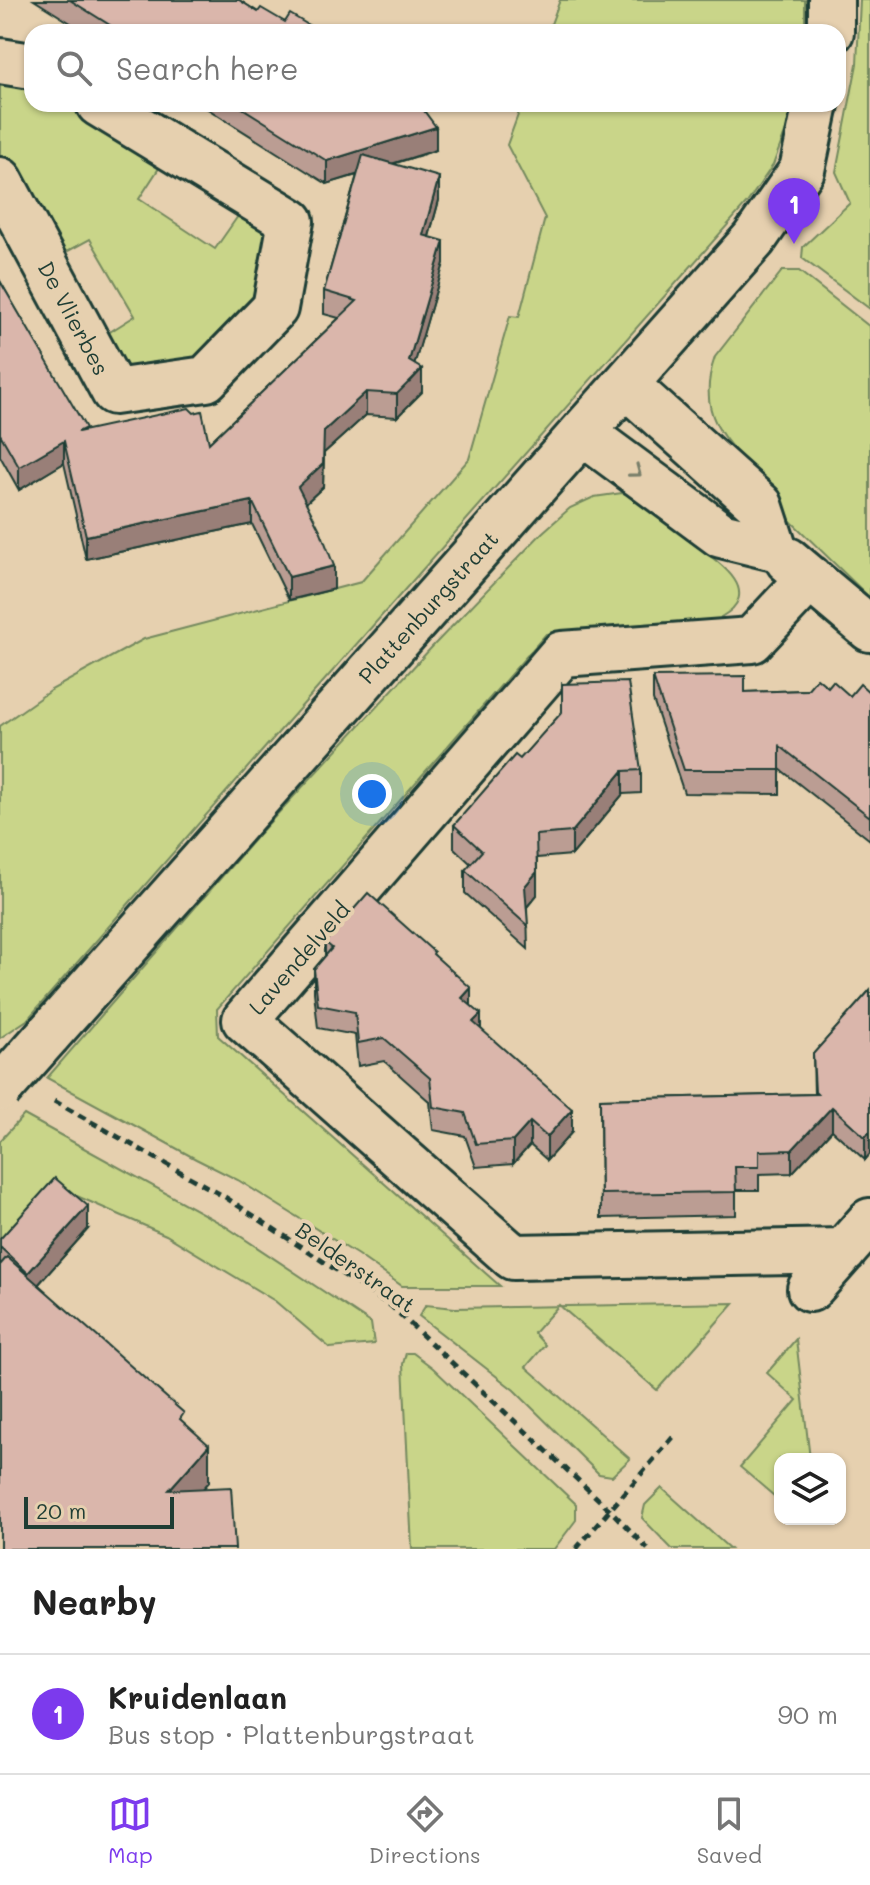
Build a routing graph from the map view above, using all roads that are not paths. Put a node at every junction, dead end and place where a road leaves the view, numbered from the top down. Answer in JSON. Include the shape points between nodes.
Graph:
{"nodes":[{"id":1,"x":831,"y":0,"type":"edge"},
{"id":2,"x":831,"y":24,"type":"edge"},
{"id":3,"x":0,"y":61,"type":"edge"},
{"id":4,"x":24,"y":65,"type":"edge"},
{"id":5,"x":112,"y":112,"type":"edge"},
{"id":6,"x":814,"y":112,"type":"edge"},
{"id":7,"x":0,"y":180,"type":"edge"},
{"id":8,"x":626,"y":385,"type":"junction"},
{"id":9,"x":583,"y":433,"type":"junction"},
{"id":10,"x":774,"y":548,"type":"junction"},
{"id":11,"x":810,"y":578,"type":"junction"},
{"id":12,"x":870,"y":629,"type":"edge"},
{"id":13,"x":0,"y":1089,"type":"edge"},
{"id":14,"x":857,"y":1236,"type":"edge"},
{"id":15,"x":810,"y":1289,"type":"dead end"}],
"edges":[{"from":1,"to":2,"type":"street"},
{"from":3,"to":4,"type":"street"},
{"from":5,"to":7,"type":"street","name":"De Vlierbes","via":[[291,221],[275,308],[206,379],[114,392]]},
{"from":6,"to":8,"type":"street","name":"Plattenburgstraat","via":[[802,170],[754,239]]},
{"from":8,"to":9,"type":"street","name":"Plattenburgstraat"},
{"from":8,"to":10,"type":"street","via":[[760,505]]},
{"from":9,"to":10,"type":"street","one_way":true,"via":[[721,535]]},
{"from":9,"to":13,"type":"street","name":"Plattenburgstraat","bridge":true},
{"from":10,"to":11,"type":"street"},
{"from":11,"to":12,"type":"street"},
{"from":11,"to":14,"type":"street","name":"Lavendelveld","via":[[752,640],[562,654],[245,1020],[513,1257]]},
{"from":14,"to":15,"type":"street","name":"Lavendelveld"}]}
